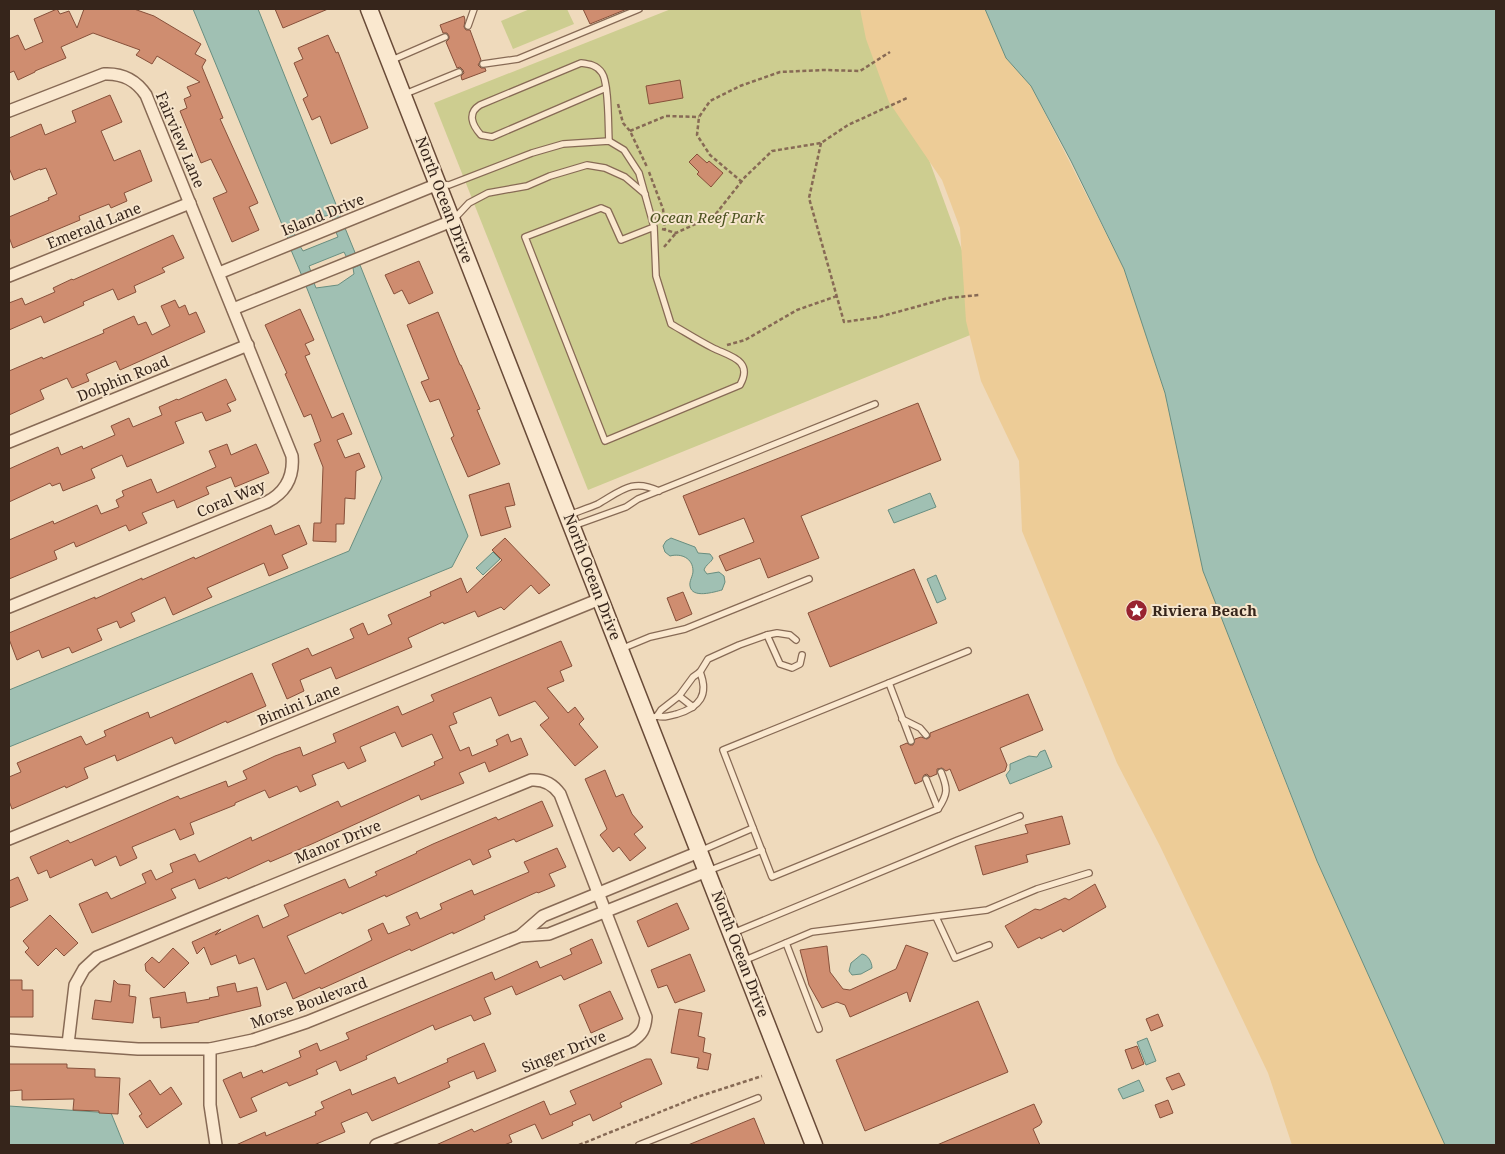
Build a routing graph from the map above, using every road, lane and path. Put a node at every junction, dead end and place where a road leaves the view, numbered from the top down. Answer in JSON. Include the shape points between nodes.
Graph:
{"nodes":[{"id":1,"x":369,"y":9,"type":"edge"},
{"id":2,"x":474,"y":9,"type":"edge"},
{"id":3,"x":639,"y":9,"type":"edge"},
{"id":4,"x":468,"y":26,"type":"dead end"},
{"id":5,"x":444,"y":37,"type":"dead end"},
{"id":6,"x":890,"y":52,"type":"dead end"},
{"id":7,"x":390,"y":61,"type":"junction"},
{"id":8,"x":483,"y":64,"type":"dead end"},
{"id":9,"x":459,"y":72,"type":"dead end"},
{"id":10,"x":606,"y":88,"type":"junction"},
{"id":11,"x":403,"y":95,"type":"junction"},
{"id":12,"x":907,"y":98,"type":"dead end"},
{"id":13,"x":9,"y":111,"type":"edge"},
{"id":14,"x":699,"y":117,"type":"junction"},
{"id":15,"x":630,"y":131,"type":"dead end"},
{"id":16,"x":609,"y":141,"type":"junction"},
{"id":17,"x":822,"y":142,"type":"junction"},
{"id":18,"x":742,"y":182,"type":"junction"},
{"id":19,"x":438,"y":184,"type":"junction"},
{"id":20,"x":645,"y":195,"type":"junction"},
{"id":21,"x":190,"y":203,"type":"junction"},
{"id":22,"x":452,"y":221,"type":"junction"},
{"id":23,"x":654,"y":227,"type":"junction"},
{"id":24,"x":676,"y":233,"type":"junction"},
{"id":25,"x":655,"y":259,"type":"junction"},
{"id":26,"x":219,"y":274,"type":"junction"},
{"id":27,"x":9,"y":276,"type":"edge"},
{"id":28,"x":979,"y":295,"type":"dead end"},
{"id":29,"x":837,"y":296,"type":"junction"},
{"id":30,"x":233,"y":309,"type":"junction"},
{"id":31,"x":248,"y":345,"type":"junction"},
{"id":32,"x":713,"y":348,"type":"junction"},
{"id":33,"x":875,"y":404,"type":"dead end"},
{"id":34,"x":9,"y":442,"type":"edge"},
{"id":35,"x":658,"y":491,"type":"junction"},
{"id":36,"x":570,"y":521,"type":"junction"},
{"id":37,"x":808,"y":579,"type":"dead end"},
{"id":38,"x":600,"y":599,"type":"junction"},
{"id":39,"x":9,"y":607,"type":"edge"},
{"id":40,"x":767,"y":635,"type":"junction"},
{"id":41,"x":796,"y":640,"type":"dead end"},
{"id":42,"x":620,"y":649,"type":"junction"},
{"id":43,"x":968,"y":650,"type":"dead end"},
{"id":44,"x":802,"y":655,"type":"dead end"},
{"id":45,"x":700,"y":672,"type":"junction"},
{"id":46,"x":888,"y":683,"type":"junction"},
{"id":47,"x":679,"y":696,"type":"junction"},
{"id":48,"x":693,"y":707,"type":"junction"},
{"id":49,"x":652,"y":718,"type":"junction"},
{"id":50,"x":902,"y":719,"type":"junction"},
{"id":51,"x":926,"y":735,"type":"dead end"},
{"id":52,"x":911,"y":741,"type":"dead end"},
{"id":53,"x":941,"y":772,"type":"dead end"},
{"id":54,"x":926,"y":779,"type":"dead end"},
{"id":55,"x":938,"y":809,"type":"junction"},
{"id":56,"x":1020,"y":816,"type":"dead end"},
{"id":57,"x":753,"y":828,"type":"junction"},
{"id":58,"x":9,"y":839,"type":"edge"},
{"id":59,"x":762,"y":850,"type":"junction"},
{"id":60,"x":699,"y":852,"type":"junction"},
{"id":61,"x":707,"y":871,"type":"junction"},
{"id":62,"x":1089,"y":873,"type":"dead end"},
{"id":63,"x":598,"y":893,"type":"junction"},
{"id":64,"x":605,"y":912,"type":"junction"},
{"id":65,"x":936,"y":917,"type":"junction"},
{"id":66,"x":732,"y":934,"type":"junction"},
{"id":67,"x":520,"y":936,"type":"junction"},
{"id":68,"x":786,"y":943,"type":"junction"},
{"id":69,"x":989,"y":945,"type":"dead end"},
{"id":70,"x":742,"y":962,"type":"junction"},
{"id":71,"x":819,"y":1029,"type":"dead end"},
{"id":72,"x":9,"y":1040,"type":"edge"},
{"id":73,"x":68,"y":1044,"type":"junction"},
{"id":74,"x":210,"y":1049,"type":"junction"},
{"id":75,"x":762,"y":1076,"type":"dead end"},
{"id":76,"x":758,"y":1098,"type":"dead end"},
{"id":77,"x":216,"y":1145,"type":"edge"},
{"id":78,"x":376,"y":1145,"type":"edge"},
{"id":79,"x":579,"y":1145,"type":"edge"},
{"id":80,"x":640,"y":1145,"type":"edge"},
{"id":81,"x":814,"y":1145,"type":"edge"}],
"edges":[{"from":1,"to":7,"type":"main road","name":"North Ocean Drive"},
{"from":2,"to":4,"type":"lane"},
{"from":3,"to":8,"type":"lane","via":[[518,59]]},
{"from":5,"to":7,"type":"lane"},
{"from":6,"to":14,"type":"path","via":[[860,71],[780,72],[740,86],[710,102]]},
{"from":7,"to":11,"type":"main road","name":"North Ocean Drive"},
{"from":9,"to":11,"type":"lane"},
{"from":10,"to":10,"type":"lane","via":[[603,73],[596,66],[581,63],[480,105],[472,113],[472,122],[480,135],[492,136]]},
{"from":10,"to":16,"type":"lane"},
{"from":11,"to":19,"type":"main road","name":"North Ocean Drive"},
{"from":12,"to":17,"type":"path","via":[[848,125]]},
{"from":13,"to":21,"type":"street","name":"Fairview Lane","via":[[94,76],[125,76],[146,95]]},
{"from":14,"to":15,"type":"path","via":[[666,116]]},
{"from":14,"to":18,"type":"path","via":[[697,135],[710,155]]},
{"from":16,"to":19,"type":"lane","via":[[563,144],[532,152],[449,185]]},
{"from":16,"to":20,"type":"lane","via":[[624,150],[638,173]]},
{"from":17,"to":18,"type":"path","via":[[772,151]]},
{"from":17,"to":29,"type":"path","via":[[809,198]]},
{"from":18,"to":24,"type":"path","via":[[715,215]]},
{"from":19,"to":22,"type":"main road","name":"North Ocean Drive"},
{"from":19,"to":26,"type":"street","name":"Island Drive"},
{"from":20,"to":22,"type":"lane","via":[[625,177],[605,168],[587,165],[527,186],[488,193],[469,203]]},
{"from":20,"to":23,"type":"lane"},
{"from":21,"to":26,"type":"street","name":"Fairview Lane"},
{"from":21,"to":27,"type":"street","name":"Emerald Lane"},
{"from":22,"to":30,"type":"street"},
{"from":22,"to":36,"type":"main road","name":"North Ocean Drive"},
{"from":23,"to":24,"type":"path"},
{"from":23,"to":25,"type":"lane"},
{"from":23,"to":32,"type":"lane","via":[[620,240],[610,213],[601,208],[525,236],[605,441],[740,385],[743,367],[736,358]]},
{"from":24,"to":25,"type":"path"},
{"from":25,"to":32,"type":"lane","via":[[656,276],[671,324]]},
{"from":26,"to":30,"type":"street","name":"Fairview Lane"},
{"from":28,"to":29,"type":"path","via":[[948,298],[879,317],[844,322]]},
{"from":29,"to":32,"type":"path","via":[[797,310],[746,340]]},
{"from":30,"to":31,"type":"street","name":"Coral Way"},
{"from":31,"to":34,"type":"street","name":"Dolphin Road"},
{"from":31,"to":39,"type":"street","name":"Coral Way","via":[[292,456],[288,484],[276,497]]},
{"from":33,"to":35,"type":"lane"},
{"from":35,"to":36,"type":"lane","via":[[626,507]]},
{"from":35,"to":36,"type":"lane","via":[[646,485],[628,486]]},
{"from":36,"to":38,"type":"main road","name":"North Ocean Drive"},
{"from":37,"to":42,"type":"lane","via":[[685,629],[650,637]]},
{"from":38,"to":42,"type":"main road","name":"North Ocean Drive"},
{"from":38,"to":58,"type":"street","name":"Bimini Lane"},
{"from":40,"to":41,"type":"lane","via":[[790,635]]},
{"from":40,"to":44,"type":"lane","via":[[780,664],[792,668],[800,664]]},
{"from":40,"to":45,"type":"lane","via":[[708,659]]},
{"from":42,"to":49,"type":"main road","name":"North Ocean Drive"},
{"from":43,"to":46,"type":"lane"},
{"from":45,"to":47,"type":"lane"},
{"from":45,"to":48,"type":"lane","via":[[704,681],[703,694]]},
{"from":46,"to":50,"type":"lane"},
{"from":46,"to":57,"type":"lane","via":[[723,750]]},
{"from":47,"to":48,"type":"lane"},
{"from":47,"to":49,"type":"lane"},
{"from":48,"to":49,"type":"lane","via":[[664,718]]},
{"from":49,"to":60,"type":"main road","name":"North Ocean Drive"},
{"from":50,"to":51,"type":"lane"},
{"from":50,"to":52,"type":"lane"},
{"from":53,"to":55,"type":"lane","via":[[947,790]]},
{"from":54,"to":55,"type":"lane"},
{"from":55,"to":59,"type":"lane","via":[[772,878]]},
{"from":56,"to":66,"type":"lane"},
{"from":57,"to":59,"type":"lane"},
{"from":57,"to":60,"type":"lane"},
{"from":59,"to":61,"type":"lane"},
{"from":60,"to":61,"type":"main road","name":"North Ocean Drive"},
{"from":60,"to":63,"type":"street","name":"Morse Boulevard"},
{"from":61,"to":64,"type":"street","name":"Morse Boulevard"},
{"from":61,"to":66,"type":"main road","name":"North Ocean Drive"},
{"from":62,"to":65,"type":"lane","via":[[1037,889],[987,910]]},
{"from":63,"to":64,"type":"street","name":"Manor Drive"},
{"from":63,"to":67,"type":"street","name":"Morse Boulevard","via":[[543,916]]},
{"from":63,"to":73,"type":"street","name":"Manor Drive","via":[[560,794],[555,787],[540,780],[531,780],[97,957],[84,969],[75,985]]},
{"from":64,"to":67,"type":"street","name":"Morse Boulevard","via":[[549,934]]},
{"from":64,"to":78,"type":"street","name":"Singer Drive","via":[[646,1017],[640,1036]]},
{"from":65,"to":68,"type":"lane","via":[[812,932]]},
{"from":65,"to":69,"type":"lane","via":[[955,958]]},
{"from":66,"to":70,"type":"main road","name":"North Ocean Drive"},
{"from":67,"to":74,"type":"street","name":"Morse Boulevard","via":[[288,1029]]},
{"from":68,"to":70,"type":"lane"},
{"from":68,"to":71,"type":"lane"},
{"from":70,"to":81,"type":"main road","name":"North Ocean Drive"},
{"from":72,"to":73,"type":"street","name":"Morse Boulevard"},
{"from":73,"to":74,"type":"street","name":"Morse Boulevard","via":[[138,1049]]},
{"from":74,"to":77,"type":"street","via":[[210,1105]]},
{"from":75,"to":79,"type":"path","via":[[697,1097]]},
{"from":76,"to":80,"type":"lane"}]}
